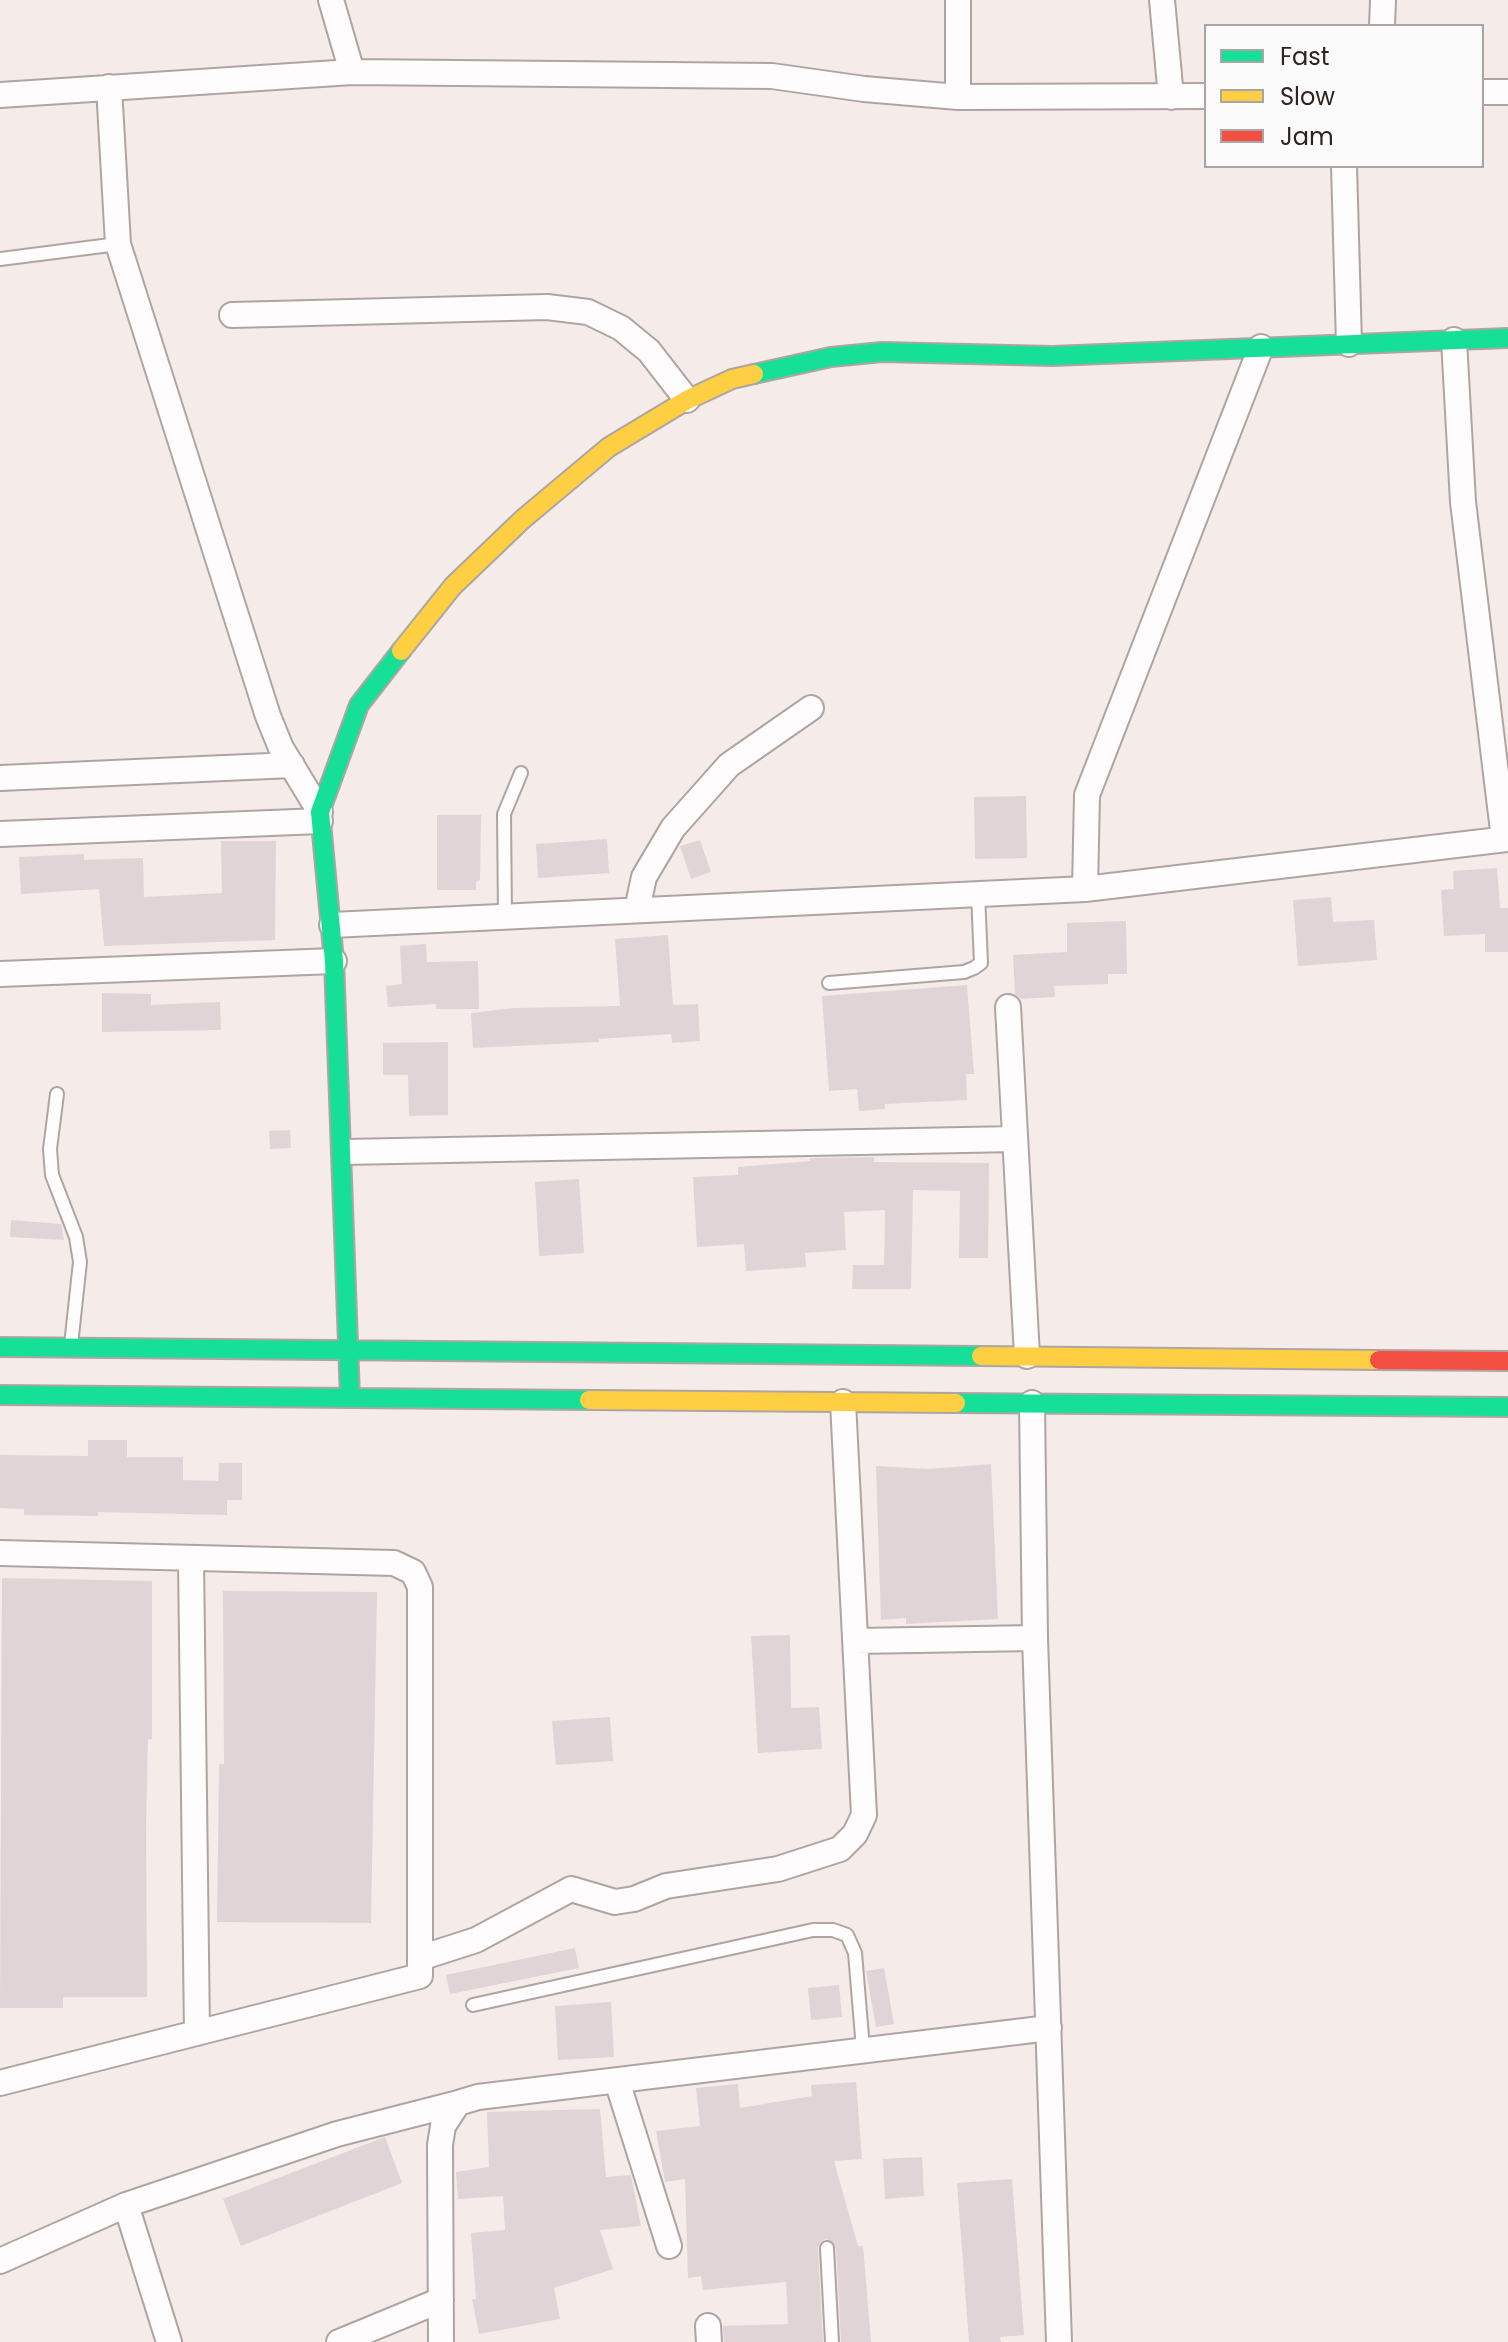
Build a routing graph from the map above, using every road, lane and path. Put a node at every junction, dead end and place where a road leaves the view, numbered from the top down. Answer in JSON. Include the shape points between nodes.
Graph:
{"nodes":[{"id":1,"x":331,"y":0,"type":"edge"},
{"id":2,"x":958,"y":0,"type":"edge"},
{"id":3,"x":1162,"y":0,"type":"edge"},
{"id":4,"x":1383,"y":0,"type":"edge"},
{"id":5,"x":1382,"y":24,"type":"edge"},
{"id":6,"x":352,"y":72,"type":"junction"},
{"id":7,"x":109,"y":87,"type":"junction"},
{"id":8,"x":1484,"y":92,"type":"edge"},
{"id":9,"x":1508,"y":92,"type":"edge"},
{"id":10,"x":0,"y":95,"type":"edge"},
{"id":11,"x":1204,"y":96,"type":"edge"},
{"id":12,"x":958,"y":97,"type":"junction"},
{"id":13,"x":1171,"y":97,"type":"junction"},
{"id":14,"x":1344,"y":168,"type":"edge"},
{"id":15,"x":118,"y":244,"type":"junction"},
{"id":16,"x":0,"y":259,"type":"edge"},
{"id":17,"x":232,"y":315,"type":"dead end"},
{"id":18,"x":1508,"y":338,"type":"edge"},
{"id":19,"x":1454,"y":340,"type":"junction"},
{"id":20,"x":1349,"y":344,"type":"junction"},
{"id":21,"x":1261,"y":347,"type":"junction"},
{"id":22,"x":687,"y":400,"type":"junction"},
{"id":23,"x":811,"y":708,"type":"dead end"},
{"id":24,"x":292,"y":765,"type":"junction"},
{"id":25,"x":521,"y":773,"type":"dead end"},
{"id":26,"x":0,"y":778,"type":"edge"},
{"id":27,"x":320,"y":816,"type":"junction"},
{"id":28,"x":0,"y":834,"type":"edge"},
{"id":29,"x":1506,"y":839,"type":"edge"},
{"id":30,"x":1085,"y":889,"type":"junction"},
{"id":31,"x":978,"y":894,"type":"junction"},
{"id":32,"x":637,"y":910,"type":"junction"},
{"id":33,"x":505,"y":916,"type":"junction"},
{"id":34,"x":332,"y":925,"type":"junction"},
{"id":35,"x":334,"y":961,"type":"junction"},
{"id":36,"x":0,"y":974,"type":"edge"},
{"id":37,"x":829,"y":983,"type":"dead end"},
{"id":38,"x":1008,"y":1007,"type":"dead end"},
{"id":39,"x":57,"y":1094,"type":"dead end"},
{"id":40,"x":1015,"y":1139,"type":"junction"},
{"id":41,"x":344,"y":1152,"type":"junction"},
{"id":42,"x":0,"y":1347,"type":"edge"},
{"id":43,"x":71,"y":1348,"type":"junction"},
{"id":44,"x":350,"y":1350,"type":"junction"},
{"id":45,"x":1027,"y":1356,"type":"junction"},
{"id":46,"x":1508,"y":1361,"type":"edge"},
{"id":47,"x":0,"y":1395,"type":"edge"},
{"id":48,"x":350,"y":1398,"type":"junction"},
{"id":49,"x":843,"y":1402,"type":"junction"},
{"id":50,"x":1032,"y":1403,"type":"junction"},
{"id":51,"x":1508,"y":1407,"type":"edge"},
{"id":52,"x":0,"y":1553,"type":"edge"},
{"id":53,"x":191,"y":1560,"type":"junction"},
{"id":54,"x":1035,"y":1638,"type":"junction"},
{"id":55,"x":856,"y":1641,"type":"junction"},
{"id":56,"x":420,"y":1958,"type":"junction"},
{"id":57,"x":473,"y":2005,"type":"dead end"},
{"id":58,"x":1049,"y":2028,"type":"junction"},
{"id":59,"x":197,"y":2033,"type":"junction"},
{"id":60,"x":863,"y":2049,"type":"junction"},
{"id":61,"x":617,"y":2081,"type":"junction"},
{"id":62,"x":0,"y":2083,"type":"edge"},
{"id":63,"x":458,"y":2103,"type":"junction"},
{"id":64,"x":126,"y":2205,"type":"junction"},
{"id":65,"x":669,"y":2246,"type":"dead end"},
{"id":66,"x":827,"y":2248,"type":"dead end"},
{"id":67,"x":0,"y":2261,"type":"edge"},
{"id":68,"x":441,"y":2300,"type":"junction"},
{"id":69,"x":169,"y":2342,"type":"edge"},
{"id":70,"x":339,"y":2342,"type":"edge"},
{"id":71,"x":441,"y":2342,"type":"edge"},
{"id":72,"x":832,"y":2342,"type":"edge"},
{"id":73,"x":1059,"y":2342,"type":"edge"}],
"edges":[{"from":1,"to":6,"type":"street"},
{"from":2,"to":12,"type":"street"},
{"from":3,"to":13,"type":"street"},
{"from":4,"to":5,"type":"street"},
{"from":6,"to":7,"type":"street"},
{"from":6,"to":12,"type":"street","via":[[772,76]]},
{"from":7,"to":10,"type":"street"},
{"from":7,"to":15,"type":"street"},
{"from":8,"to":9,"type":"street"},
{"from":11,"to":13,"type":"street"},
{"from":12,"to":13,"type":"street"},
{"from":14,"to":20,"type":"street"},
{"from":15,"to":16,"type":"lane"},
{"from":15,"to":24,"type":"street","via":[[268,716]]},
{"from":17,"to":22,"type":"street","via":[[547,307],[588,312],[621,328],[649,351]]},
{"from":18,"to":19,"type":"street"},
{"from":19,"to":20,"type":"street"},
{"from":19,"to":29,"type":"street","via":[[1463,502]]},
{"from":20,"to":21,"type":"street"},
{"from":21,"to":22,"type":"street","via":[[1052,356],[882,352],[831,357],[732,379]]},
{"from":21,"to":30,"type":"street","via":[[1087,795]]},
{"from":22,"to":27,"type":"street","via":[[609,447],[453,586],[359,705]]},
{"from":23,"to":32,"type":"street","via":[[729,765],[673,828],[644,877]]},
{"from":24,"to":26,"type":"street"},
{"from":24,"to":27,"type":"street"},
{"from":25,"to":33,"type":"lane","via":[[504,814]]},
{"from":27,"to":28,"type":"street"},
{"from":27,"to":34,"type":"street"},
{"from":29,"to":30,"type":"street"},
{"from":30,"to":31,"type":"street"},
{"from":31,"to":32,"type":"street"},
{"from":31,"to":37,"type":"lane","via":[[981,963],[974,968]]},
{"from":32,"to":33,"type":"street"},
{"from":33,"to":34,"type":"street"},
{"from":34,"to":35,"type":"street"},
{"from":35,"to":36,"type":"street"},
{"from":35,"to":41,"type":"street"},
{"from":38,"to":40,"type":"street"},
{"from":39,"to":43,"type":"lane","via":[[52,1175],[80,1262]]},
{"from":40,"to":41,"type":"street"},
{"from":40,"to":45,"type":"street"},
{"from":41,"to":44,"type":"street"},
{"from":42,"to":43,"type":"street"},
{"from":43,"to":44,"type":"street"},
{"from":44,"to":45,"type":"street"},
{"from":44,"to":48,"type":"street"},
{"from":45,"to":46,"type":"street"},
{"from":47,"to":48,"type":"street"},
{"from":48,"to":49,"type":"street"},
{"from":49,"to":50,"type":"street"},
{"from":49,"to":55,"type":"street"},
{"from":50,"to":51,"type":"street"},
{"from":50,"to":54,"type":"street"},
{"from":52,"to":53,"type":"street"},
{"from":53,"to":56,"type":"street","via":[[394,1563],[413,1572],[420,1587]]},
{"from":53,"to":59,"type":"street"},
{"from":54,"to":55,"type":"street"},
{"from":54,"to":58,"type":"street"},
{"from":55,"to":56,"type":"street","via":[[864,1815],[840,1849],[778,1869],[666,1886],[615,1902],[571,1889],[476,1940]]},
{"from":56,"to":59,"type":"street","via":[[420,1976]]},
{"from":57,"to":60,"type":"lane","via":[[813,1930],[833,1930],[847,1935],[855,1953]]},
{"from":58,"to":60,"type":"street"},
{"from":58,"to":73,"type":"street"},
{"from":59,"to":62,"type":"street"},
{"from":60,"to":61,"type":"street"},
{"from":61,"to":63,"type":"street"},
{"from":61,"to":65,"type":"street"},
{"from":63,"to":64,"type":"street","via":[[337,2134]]},
{"from":63,"to":68,"type":"street","via":[[443,2126],[440,2145]]},
{"from":64,"to":67,"type":"street"},
{"from":64,"to":69,"type":"street"},
{"from":66,"to":72,"type":"lane"},
{"from":68,"to":70,"type":"street"},
{"from":68,"to":71,"type":"street"}]}
